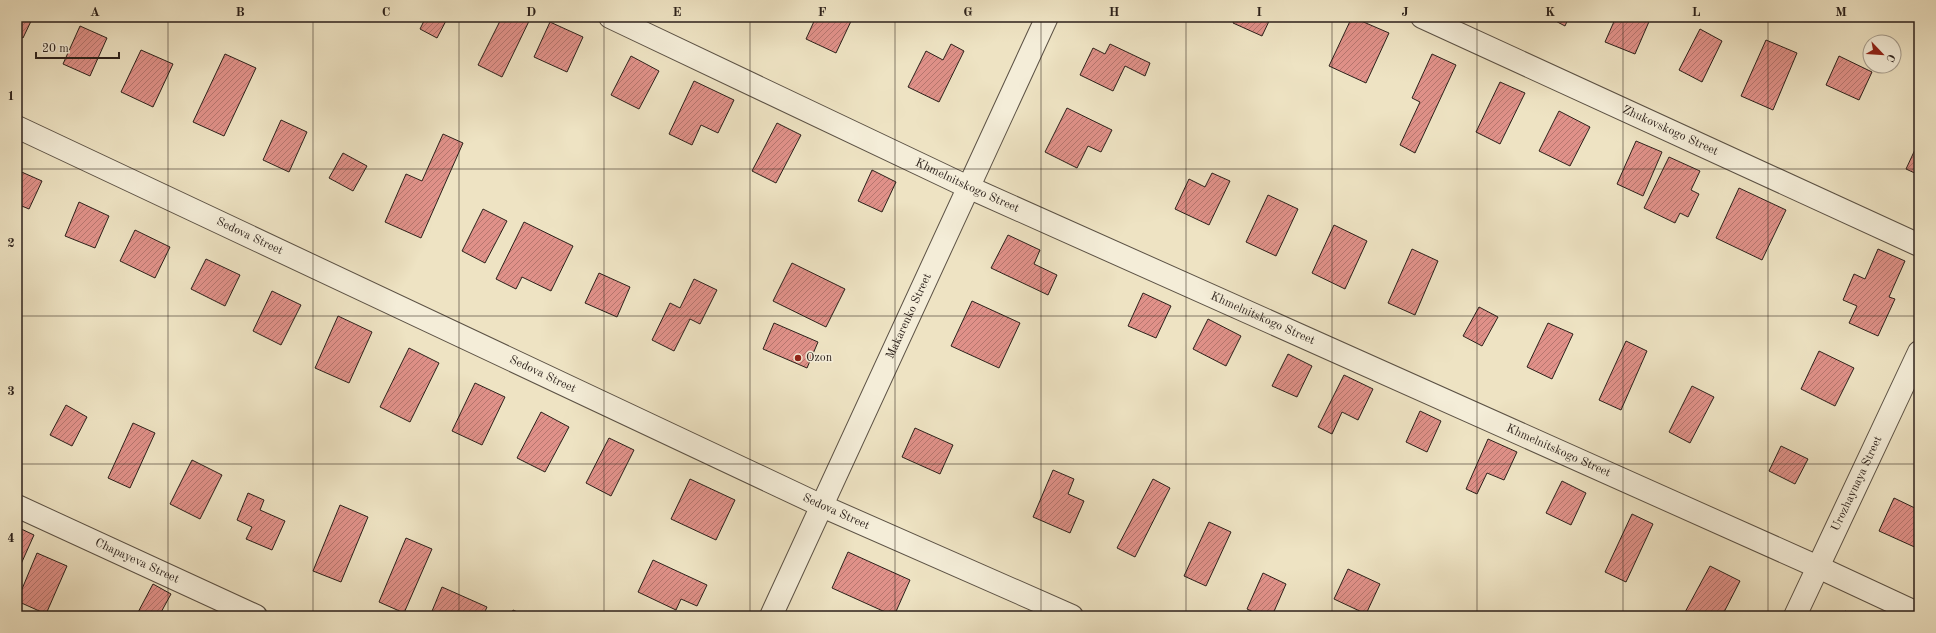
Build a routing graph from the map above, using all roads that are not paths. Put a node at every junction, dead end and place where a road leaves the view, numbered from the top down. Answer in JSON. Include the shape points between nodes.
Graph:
{"nodes":[{"id":1,"x":610,"y":17,"type":"edge"},
{"id":2,"x":1047,"y":17,"type":"edge"},
{"id":3,"x":1422,"y":17,"type":"edge"},
{"id":4,"x":17,"y":127,"type":"edge"},
{"id":5,"x":968,"y":187,"type":"junction"},
{"id":6,"x":1919,"y":245,"type":"edge"},
{"id":7,"x":1919,"y":352,"type":"edge"},
{"id":8,"x":17,"y":506,"type":"edge"},
{"id":9,"x":822,"y":506,"type":"junction"},
{"id":10,"x":1818,"y":567,"type":"junction"},
{"id":11,"x":1919,"y":614,"type":"edge"},
{"id":12,"x":256,"y":616,"type":"edge"},
{"id":13,"x":771,"y":616,"type":"edge"},
{"id":14,"x":1072,"y":616,"type":"edge"},
{"id":15,"x":1795,"y":616,"type":"edge"}],
"edges":[{"from":1,"to":5,"type":"street","name":"Khmelnitskogo Street"},
{"from":2,"to":5,"type":"street","name":"Makarenko Street"},
{"from":3,"to":6,"type":"street","name":"Zhukovskogo Street"},
{"from":4,"to":9,"type":"street","name":"Sedova Street"},
{"from":5,"to":9,"type":"street","name":"Makarenko Street"},
{"from":5,"to":10,"type":"street","name":"Khmelnitskogo Street"},
{"from":7,"to":10,"type":"street","name":"Urozhaynaya Street"},
{"from":8,"to":12,"type":"street","name":"Chapayeva Street"},
{"from":9,"to":13,"type":"street","name":"Makarenko Street"},
{"from":9,"to":14,"type":"street","name":"Sedova Street"},
{"from":10,"to":11,"type":"street","name":"Khmelnitskogo Street"},
{"from":10,"to":15,"type":"street","name":"Urozhaynaya Street"}]}
